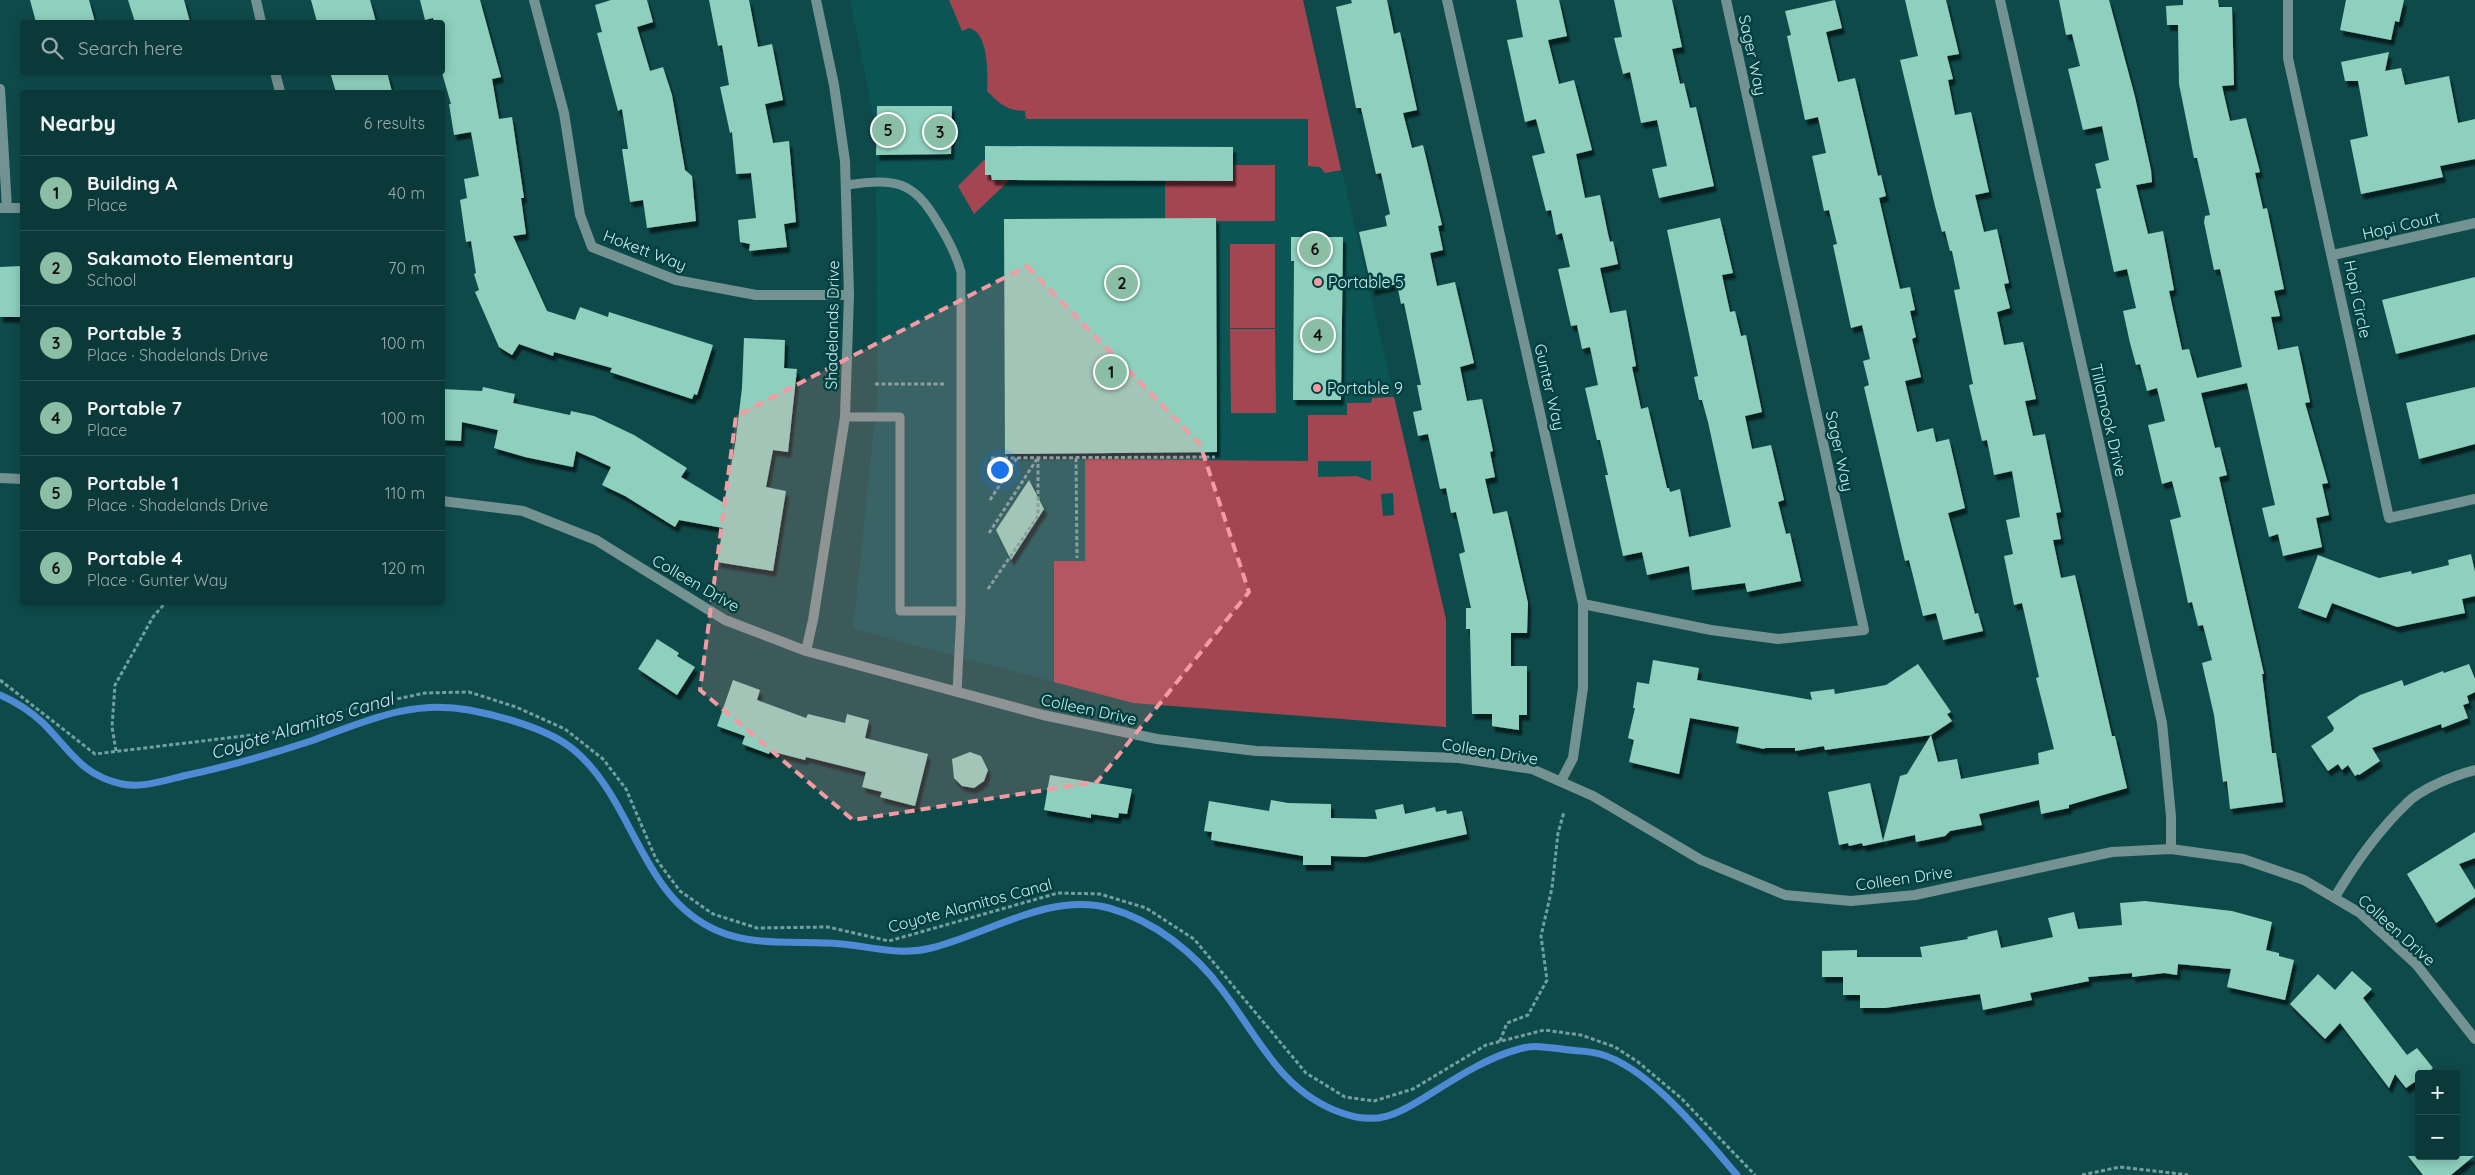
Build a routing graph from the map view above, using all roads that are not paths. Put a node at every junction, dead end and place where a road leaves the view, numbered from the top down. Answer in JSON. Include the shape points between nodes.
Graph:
{"nodes":[{"id":1,"x":256,"y":0,"type":"edge"},
{"id":2,"x":534,"y":0,"type":"edge"},
{"id":3,"x":816,"y":0,"type":"edge"},
{"id":4,"x":1447,"y":0,"type":"edge"},
{"id":5,"x":1726,"y":0,"type":"edge"},
{"id":6,"x":2000,"y":0,"type":"edge"},
{"id":7,"x":2288,"y":0,"type":"edge"},
{"id":8,"x":261,"y":20,"type":"edge"},
{"id":9,"x":275,"y":75,"type":"edge"},
{"id":10,"x":0,"y":89,"type":"edge"},
{"id":11,"x":279,"y":90,"type":"edge"},
{"id":12,"x":847,"y":185,"type":"junction"},
{"id":13,"x":4,"y":208,"type":"edge"},
{"id":14,"x":20,"y":208,"type":"edge"},
{"id":15,"x":2475,"y":223,"type":"edge"},
{"id":16,"x":2333,"y":256,"type":"junction"},
{"id":17,"x":849,"y":295,"type":"junction"},
{"id":18,"x":845,"y":417,"type":"junction"},
{"id":19,"x":0,"y":478,"type":"edge"},
{"id":20,"x":20,"y":479,"type":"edge"},
{"id":21,"x":2475,"y":499,"type":"edge"},
{"id":22,"x":445,"y":501,"type":"edge"},
{"id":23,"x":1583,"y":604,"type":"junction"},
{"id":24,"x":961,"y":611,"type":"junction"},
{"id":25,"x":806,"y":651,"type":"junction"},
{"id":26,"x":957,"y":692,"type":"junction"},
{"id":27,"x":2475,"y":770,"type":"edge"},
{"id":28,"x":1562,"y":781,"type":"junction"},
{"id":29,"x":2171,"y":849,"type":"junction"},
{"id":30,"x":2335,"y":897,"type":"junction"},
{"id":31,"x":2475,"y":1039,"type":"edge"}],
"edges":[{"from":1,"to":8,"type":"street"},
{"from":2,"to":17,"type":"street","name":"Hokett Way","via":[[564,113],[580,215],[592,247],[676,280],[747,294]]},
{"from":3,"to":12,"type":"street","name":"Shadelands Drive","via":[[834,85]]},
{"from":4,"to":23,"type":"street","name":"Gunter Way"},
{"from":5,"to":23,"type":"street","name":"Sager Way","via":[[1864,630],[1778,639],[1711,630]]},
{"from":6,"to":29,"type":"street","name":"Tillamook Drive","via":[[2162,723]]},
{"from":7,"to":16,"type":"street","name":"Hopi Circle","via":[[2288,58]]},
{"from":9,"to":11,"type":"street"},
{"from":10,"to":13,"type":"street"},
{"from":12,"to":17,"type":"street","name":"Shadelands Drive"},
{"from":12,"to":24,"type":"lane","via":[[895,182],[916,192],[957,256],[961,272]]},
{"from":13,"to":14,"type":"street"},
{"from":15,"to":16,"type":"street","name":"Hopi Court"},
{"from":16,"to":21,"type":"street","name":"Hopi Circle","via":[[2389,518]]},
{"from":17,"to":18,"type":"street","name":"Shadelands Drive"},
{"from":18,"to":24,"type":"lane","via":[[900,416],[900,611]]},
{"from":18,"to":25,"type":"street","name":"Shadelands Drive"},
{"from":19,"to":20,"type":"street"},
{"from":22,"to":25,"type":"street","name":"Colleen Drive","via":[[523,511],[596,540],[726,620]]},
{"from":23,"to":28,"type":"street","name":"Gunter Way","via":[[1583,688],[1573,758]]},
{"from":24,"to":26,"type":"lane"},
{"from":25,"to":26,"type":"street","name":"Colleen Drive"},
{"from":26,"to":28,"type":"street","name":"Colleen Drive","via":[[1043,715],[1157,739],[1256,751],[1459,758],[1532,769]]},
{"from":27,"to":30,"type":"street","via":[[2454,775],[2407,802],[2352,869]]},
{"from":28,"to":29,"type":"street","name":"Colleen Drive","via":[[1701,860],[1785,895],[1851,901],[1915,895],[2112,852]]},
{"from":29,"to":30,"type":"street","name":"Colleen Drive","via":[[2243,859],[2304,880]]},
{"from":30,"to":31,"type":"street","name":"Colleen Drive","via":[[2360,913],[2416,964]]}]}
